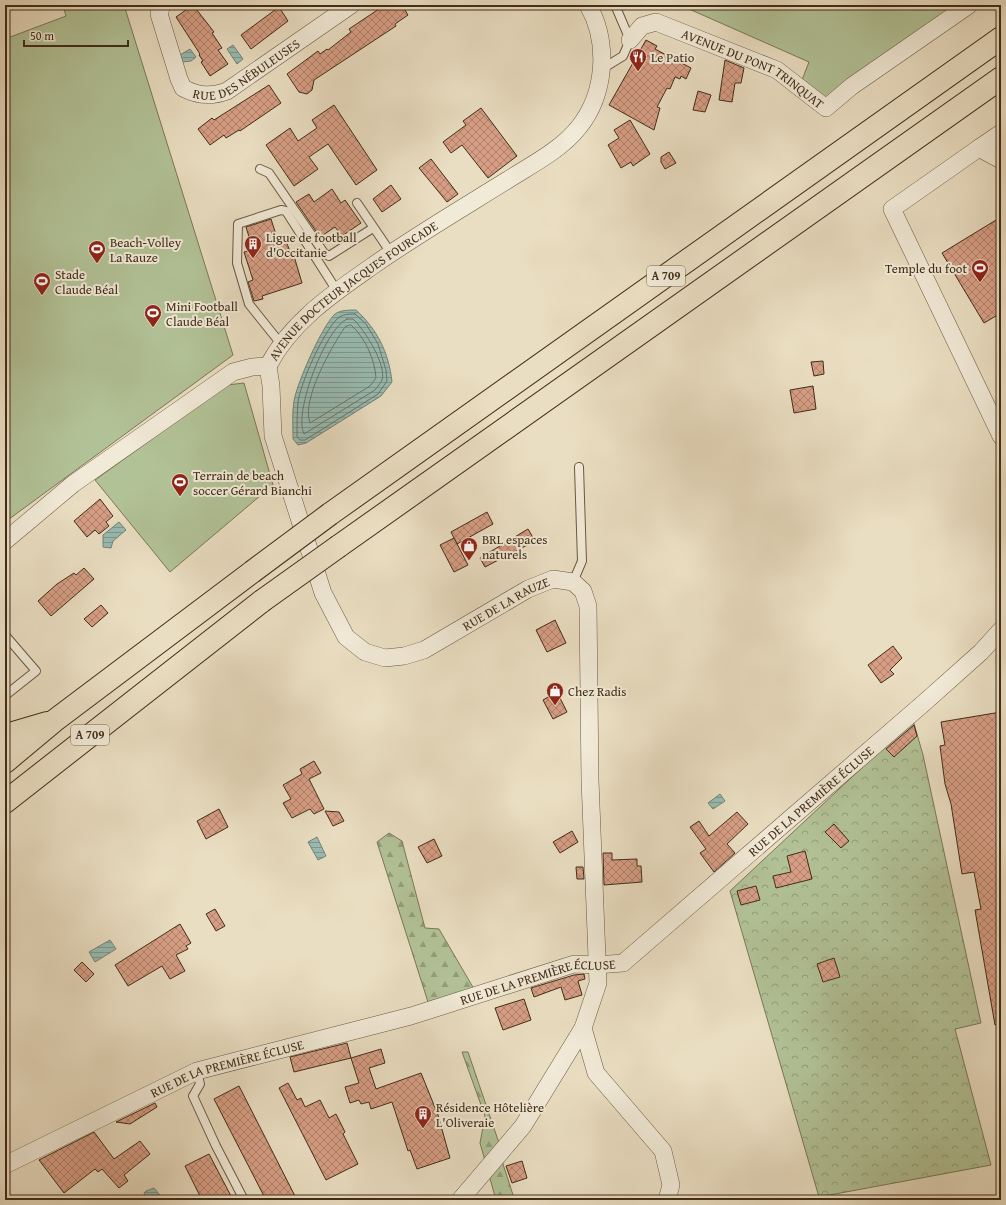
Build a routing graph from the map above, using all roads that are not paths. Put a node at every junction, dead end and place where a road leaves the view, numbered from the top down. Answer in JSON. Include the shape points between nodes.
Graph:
{"nodes":[{"id":1,"x":351,"y":5,"type":"edge"},
{"id":2,"x":588,"y":5,"type":"edge"},
{"id":3,"x":615,"y":5,"type":"edge"},
{"id":4,"x":969,"y":5,"type":"edge"},
{"id":5,"x":160,"y":10,"type":"edge"},
{"id":6,"x":1001,"y":38,"type":"edge"},
{"id":7,"x":630,"y":40,"type":"junction"},
{"id":8,"x":602,"y":69,"type":"junction"},
{"id":9,"x":1001,"y":78,"type":"edge"},
{"id":10,"x":1001,"y":133,"type":"edge"},
{"id":11,"x":979,"y":148,"type":"junction"},
{"id":12,"x":1001,"y":160,"type":"edge"},
{"id":13,"x":260,"y":169,"type":"dead end"},
{"id":14,"x":357,"y":204,"type":"dead end"},
{"id":15,"x":373,"y":228,"type":"junction"},
{"id":16,"x":391,"y":253,"type":"junction"},
{"id":17,"x":336,"y":291,"type":"junction"},
{"id":18,"x":281,"y":344,"type":"junction"},
{"id":19,"x":268,"y":366,"type":"junction"},
{"id":20,"x":1001,"y":436,"type":"edge"},
{"id":21,"x":579,"y":467,"type":"dead end"},
{"id":22,"x":5,"y":541,"type":"edge"},
{"id":23,"x":573,"y":582,"type":"junction"},
{"id":24,"x":1001,"y":630,"type":"edge"},
{"id":25,"x":5,"y":635,"type":"edge"},
{"id":26,"x":5,"y":691,"type":"edge"},
{"id":27,"x":54,"y":721,"type":"junction"},
{"id":28,"x":5,"y":738,"type":"edge"},
{"id":29,"x":5,"y":762,"type":"edge"},
{"id":30,"x":5,"y":802,"type":"edge"},
{"id":31,"x":596,"y":965,"type":"junction"},
{"id":32,"x":583,"y":1028,"type":"junction"},
{"id":33,"x":198,"y":1071,"type":"junction"},
{"id":34,"x":5,"y":1165,"type":"edge"},
{"id":35,"x":244,"y":1200,"type":"edge"},
{"id":36,"x":460,"y":1200,"type":"edge"},
{"id":37,"x":667,"y":1200,"type":"edge"}],
"edges":[{"from":1,"to":5,"type":"street","name":"RUE DES NÉBULEUSES","via":[[227,91],[203,96],[183,88]]},
{"from":2,"to":8,"type":"street","name":"AVENUE DOCTEUR JACQUES FOURCADE","via":[[601,40]]},
{"from":3,"to":7,"type":"lane"},
{"from":4,"to":7,"type":"street","name":"AVENUE DU PONT TRINQUAT","via":[[852,86],[826,108],[777,70],[656,22],[642,26]]},
{"from":6,"to":27,"type":"highway","number":"A 709","bridge":true,"via":[[330,514]]},
{"from":7,"to":8,"type":"lane","via":[[622,56]]},
{"from":8,"to":16,"type":"street","name":"AVENUE DOCTEUR JACQUES FOURCADE","via":[[595,98],[586,118],[567,139],[536,162]]},
{"from":9,"to":30,"type":"highway","number":"A 709","bridge":true,"via":[[262,601]]},
{"from":10,"to":11,"type":"street"},
{"from":11,"to":12,"type":"street"},
{"from":11,"to":20,"type":"street","via":[[892,209]]},
{"from":13,"to":15,"type":"lane","via":[[269,173],[324,253],[329,256]]},
{"from":14,"to":15,"type":"lane"},
{"from":15,"to":16,"type":"lane"},
{"from":16,"to":17,"type":"street","name":"AVENUE DOCTEUR JACQUES FOURCADE"},
{"from":17,"to":18,"type":"street","name":"AVENUE DOCTEUR JACQUES FOURCADE","via":[[301,321]]},
{"from":17,"to":18,"type":"lane","via":[[286,211],[281,210],[238,224],[237,263],[249,304]]},
{"from":18,"to":19,"type":"street","name":"AVENUE DOCTEUR JACQUES FOURCADE"},
{"from":19,"to":22,"type":"street","name":"AVENUE DOCTEUR JACQUES FOURCADE","via":[[233,372],[73,484]]},
{"from":19,"to":23,"type":"street","name":"RUE DE LA RAUZE","via":[[273,436],[323,593],[346,637],[365,652],[385,658],[424,650],[528,589],[553,579]]},
{"from":21,"to":23,"type":"lane","via":[[582,561]]},
{"from":23,"to":31,"type":"street","via":[[583,591],[588,606]]},
{"from":24,"to":31,"type":"street","name":"RUE DE LA PREMIÈRE ÉCLUSE","via":[[981,652],[925,702],[623,963]]},
{"from":25,"to":26,"type":"lane","via":[[36,671],[7,694]]},
{"from":27,"to":28,"type":"highway","via":[[13,733]]},
{"from":27,"to":29,"type":"highway","number":"A 709"},
{"from":31,"to":32,"type":"street","via":[[598,983]]},
{"from":31,"to":33,"type":"street","name":"RUE DE LA PREMIÈRE ÉCLUSE","via":[[574,964],[411,1016]]},
{"from":32,"to":36,"type":"street","via":[[523,1126]]},
{"from":32,"to":37,"type":"street","via":[[596,1074],[663,1151],[671,1185]]},
{"from":33,"to":34,"type":"street","name":"RUE DE LA PREMIÈRE ÉCLUSE"},
{"from":33,"to":35,"type":"lane","via":[[200,1084],[193,1096]]}]}
